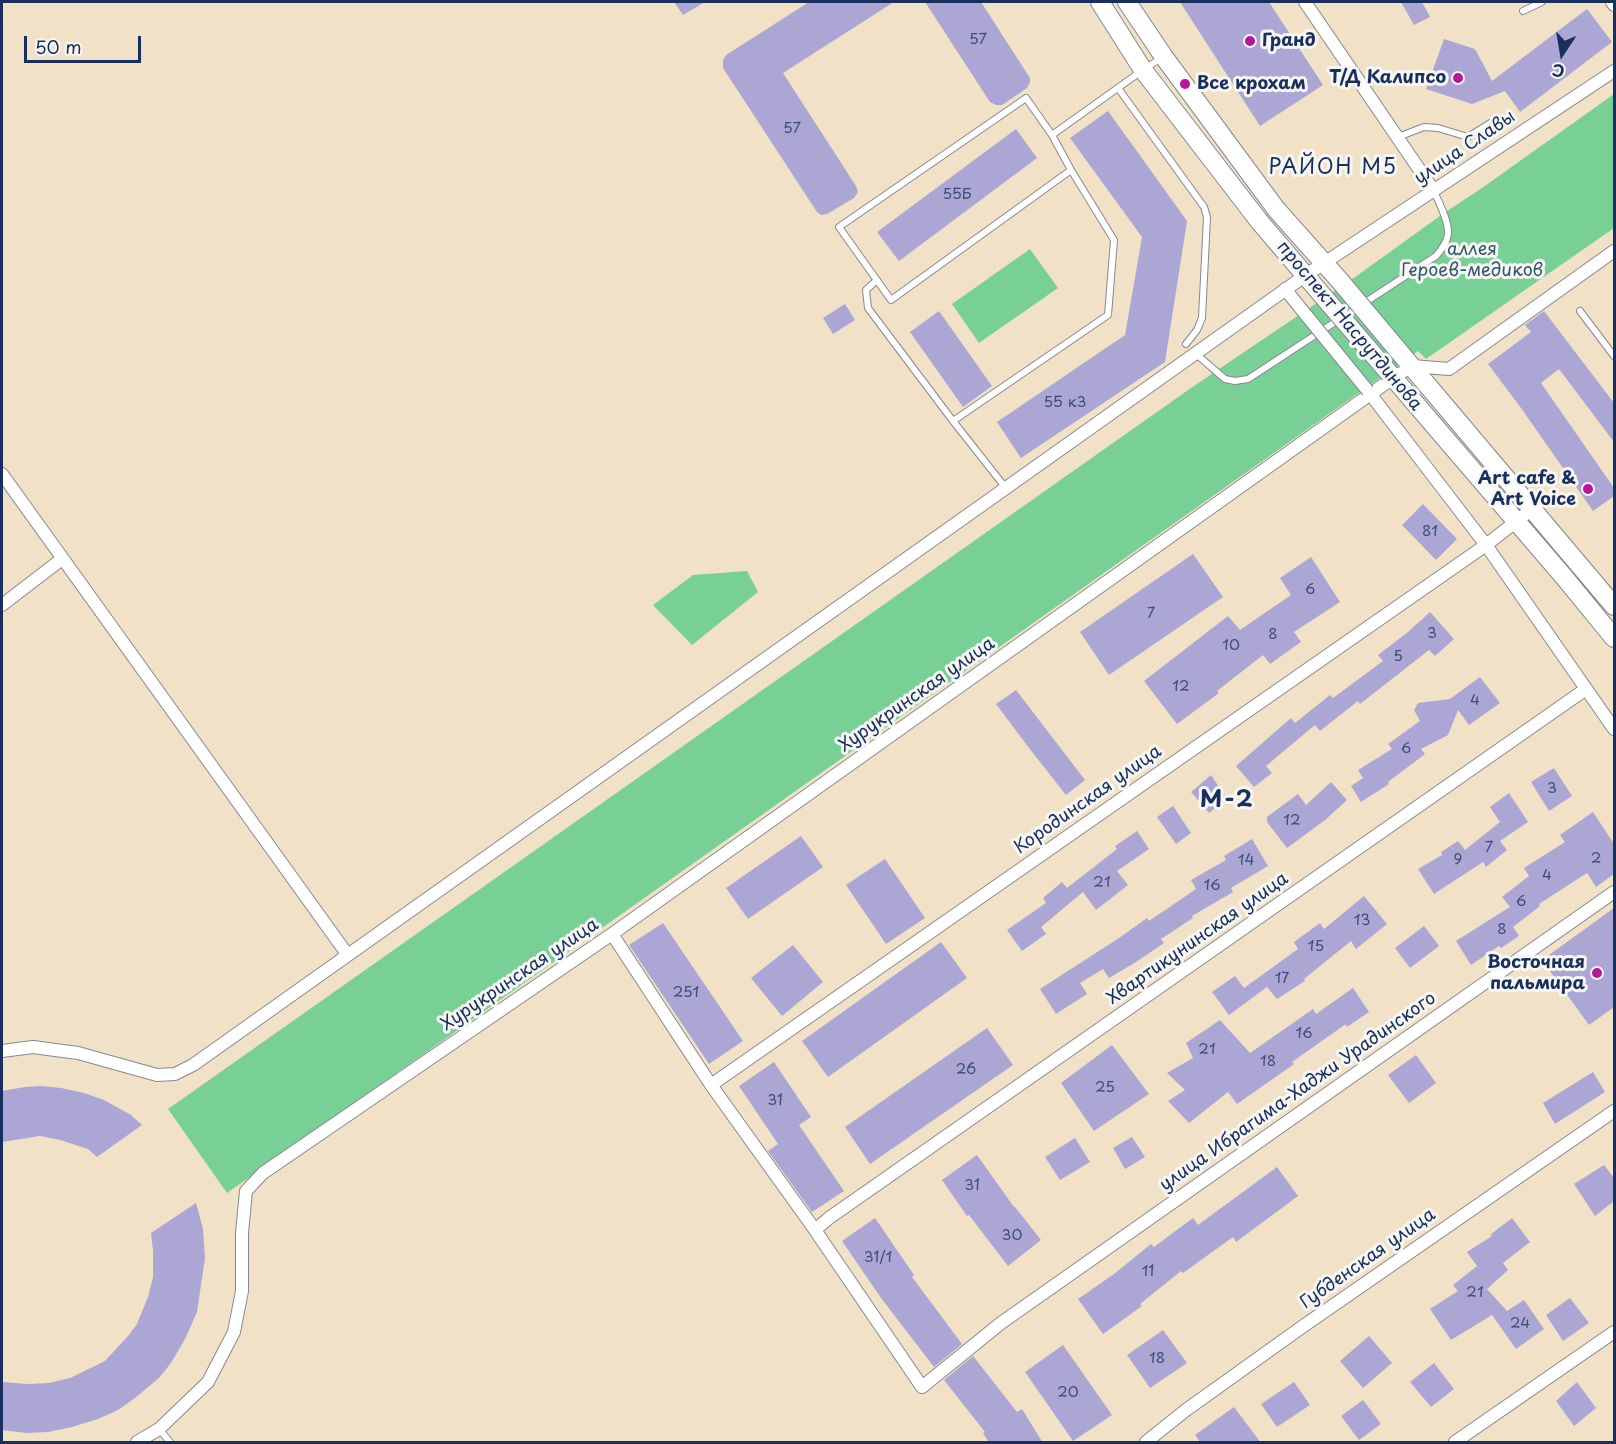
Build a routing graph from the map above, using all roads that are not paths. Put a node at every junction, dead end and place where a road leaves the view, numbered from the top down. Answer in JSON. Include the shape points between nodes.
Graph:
{"nodes":[{"id":1,"x":1129,"y":2,"type":"edge"},
{"id":2,"x":1305,"y":2,"type":"edge"},
{"id":3,"x":1542,"y":2,"type":"edge"},
{"id":4,"x":1104,"y":8,"type":"edge"},
{"id":5,"x":1523,"y":11,"type":"dead end"},
{"id":6,"x":1164,"y":57,"type":"junction"},
{"id":7,"x":1143,"y":70,"type":"junction"},
{"id":8,"x":1614,"y":70,"type":"edge"},
{"id":9,"x":1118,"y":88,"type":"junction"},
{"id":10,"x":1497,"y":119,"type":"dead end"},
{"id":11,"x":1052,"y":135,"type":"junction"},
{"id":12,"x":1398,"y":137,"type":"junction"},
{"id":13,"x":1071,"y":171,"type":"junction"},
{"id":14,"x":1434,"y":190,"type":"junction"},
{"id":15,"x":1614,"y":251,"type":"edge"},
{"id":16,"x":1325,"y":263,"type":"junction"},
{"id":17,"x":1306,"y":275,"type":"junction"},
{"id":18,"x":877,"y":280,"type":"junction"},
{"id":19,"x":1285,"y":289,"type":"junction"},
{"id":20,"x":1580,"y":311,"type":"dead end"},
{"id":21,"x":1191,"y":348,"type":"junction"},
{"id":22,"x":1614,"y":357,"type":"edge"},
{"id":23,"x":1409,"y":364,"type":"junction"},
{"id":24,"x":1391,"y":376,"type":"junction"},
{"id":25,"x":1369,"y":392,"type":"junction"},
{"id":26,"x":952,"y":421,"type":"junction"},
{"id":27,"x":2,"y":474,"type":"edge"},
{"id":28,"x":1005,"y":487,"type":"junction"},
{"id":29,"x":1532,"y":509,"type":"junction"},
{"id":30,"x":1516,"y":520,"type":"junction"},
{"id":31,"x":1486,"y":544,"type":"junction"},
{"id":32,"x":62,"y":559,"type":"junction"},
{"id":33,"x":2,"y":605,"type":"edge"},
{"id":34,"x":1614,"y":606,"type":"edge"},
{"id":35,"x":1614,"y":638,"type":"edge"},
{"id":36,"x":1586,"y":689,"type":"junction"},
{"id":37,"x":1614,"y":729,"type":"edge"},
{"id":38,"x":1614,"y":892,"type":"edge"},
{"id":39,"x":612,"y":934,"type":"junction"},
{"id":40,"x":347,"y":954,"type":"junction"},
{"id":41,"x":2,"y":1052,"type":"edge"},
{"id":42,"x":711,"y":1085,"type":"junction"},
{"id":43,"x":1614,"y":1111,"type":"edge"},
{"id":44,"x":815,"y":1230,"type":"junction"},
{"id":45,"x":1614,"y":1332,"type":"edge"},
{"id":46,"x":159,"y":1429,"type":"junction"},
{"id":47,"x":137,"y":1443,"type":"edge"},
{"id":48,"x":170,"y":1443,"type":"edge"},
{"id":49,"x":1146,"y":1443,"type":"edge"},
{"id":50,"x":1455,"y":1443,"type":"edge"}],
"edges":[{"from":1,"to":4,"type":"street"},
{"from":1,"to":6,"type":"main road","name":"проспект Насрутдинова"},
{"from":2,"to":12,"type":"street"},
{"from":3,"to":5,"type":"lane"},
{"from":4,"to":7,"type":"main road","name":"проспект Насрутдинова"},
{"from":6,"to":7,"type":"lane"},
{"from":6,"to":16,"type":"main road","name":"проспект Насрутдинова","via":[[1275,209]]},
{"from":7,"to":9,"type":"lane"},
{"from":7,"to":17,"type":"main road","name":"проспект Насрутдинова","via":[[1259,221]]},
{"from":8,"to":14,"type":"street","name":"улица Славы"},
{"from":9,"to":11,"type":"lane"},
{"from":9,"to":21,"type":"lane","via":[[1204,207],[1207,217],[1202,318]]},
{"from":10,"to":12,"type":"lane","via":[[1468,137],[1424,127]]},
{"from":11,"to":13,"type":"lane"},
{"from":11,"to":18,"type":"lane","via":[[1026,98],[839,227]]},
{"from":12,"to":14,"type":"street"},
{"from":13,"to":18,"type":"lane","via":[[891,300]]},
{"from":13,"to":26,"type":"lane","via":[[1114,240],[1108,315]]},
{"from":14,"to":16,"type":"street","name":"улица Славы"},
{"from":14,"to":21,"type":"lane","via":[[1448,234],[1436,256],[1248,379],[1225,379]]},
{"from":15,"to":23,"type":"street","via":[[1449,369]]},
{"from":16,"to":17,"type":"street","name":"улица Славы"},
{"from":16,"to":23,"type":"main road","name":"проспект Насрутдинова","bridge":true},
{"from":17,"to":19,"type":"street","name":"улица Славы"},
{"from":17,"to":24,"type":"main road","name":"проспект Насрутдинова","bridge":true},
{"from":18,"to":26,"type":"lane","via":[[866,290],[868,308]]},
{"from":19,"to":21,"type":"street","name":"улица Славы"},
{"from":19,"to":25,"type":"street","bridge":true},
{"from":20,"to":22,"type":"lane"},
{"from":21,"to":28,"type":"street","name":"улица Славы"},
{"from":23,"to":24,"type":"street","name":"Хурукринская улица"},
{"from":23,"to":29,"type":"main road","name":"проспект Насрутдинова"},
{"from":24,"to":25,"type":"street","name":"Хурукринская улица"},
{"from":24,"to":30,"type":"main road","name":"проспект Насрутдинова"},
{"from":25,"to":31,"type":"street"},
{"from":25,"to":39,"type":"street","name":"Хурукринская улица"},
{"from":26,"to":28,"type":"lane"},
{"from":27,"to":32,"type":"street"},
{"from":28,"to":40,"type":"street","name":"улица Славы"},
{"from":29,"to":30,"type":"street","name":"Кородинская улица"},
{"from":29,"to":34,"type":"main road","name":"проспект Насрутдинова"},
{"from":30,"to":31,"type":"street","name":"Кородинская улица"},
{"from":30,"to":35,"type":"main road","name":"проспект Насрутдинова"},
{"from":31,"to":36,"type":"street"},
{"from":31,"to":42,"type":"street","name":"Кородинская улица"},
{"from":32,"to":33,"type":"street"},
{"from":32,"to":40,"type":"street"},
{"from":36,"to":37,"type":"street"},
{"from":36,"to":44,"type":"street","name":"Хвартикунинская улица"},
{"from":38,"to":44,"type":"street","name":"улица Ибрагима-Хаджи Урадинского","via":[[1001,1323],[922,1387]]},
{"from":39,"to":42,"type":"street"},
{"from":39,"to":46,"type":"street","name":"Хурукринская улица","via":[[263,1173],[246,1191],[242,1291],[234,1332],[207,1382]]},
{"from":40,"to":41,"type":"street","name":"улица Славы","via":[[175,1074],[158,1075],[78,1053],[33,1047]]},
{"from":42,"to":44,"type":"street"},
{"from":43,"to":49,"type":"street","name":"Губденская улица","via":[[1302,1327]]},
{"from":45,"to":50,"type":"street"},
{"from":46,"to":47,"type":"street"},
{"from":46,"to":48,"type":"lane"}]}
